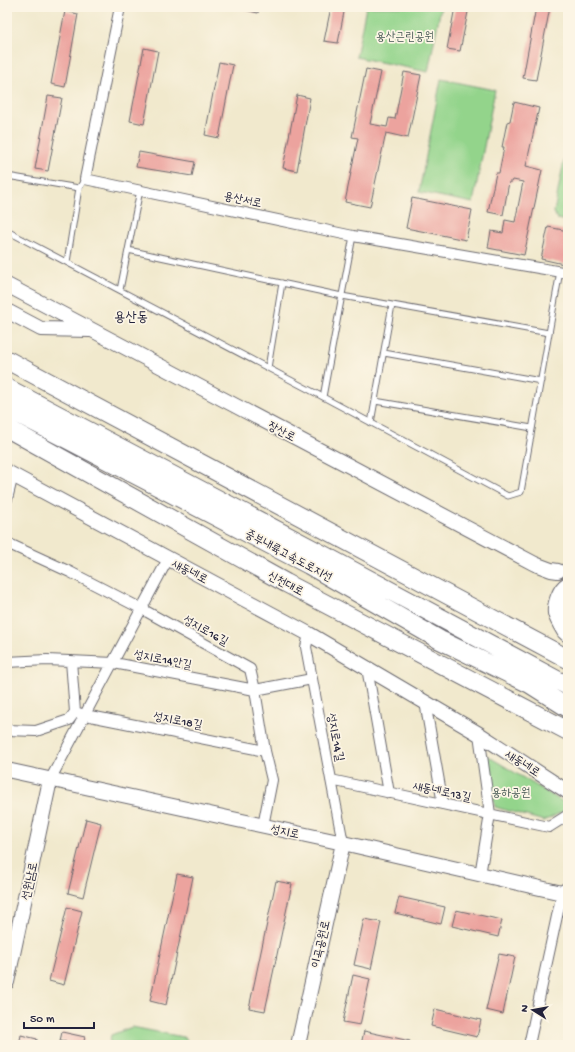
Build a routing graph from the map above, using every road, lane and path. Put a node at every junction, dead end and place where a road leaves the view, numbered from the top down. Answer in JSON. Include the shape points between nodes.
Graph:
{"nodes":[{"id":1,"x":120,"y":7,"type":"edge"},
{"id":2,"x":7,"y":176,"type":"edge"},
{"id":3,"x":85,"y":179,"type":"junction"},
{"id":4,"x":79,"y":188,"type":"junction"},
{"id":5,"x":140,"y":190,"type":"junction"},
{"id":6,"x":7,"y":231,"type":"edge"},
{"id":7,"x":353,"y":236,"type":"junction"},
{"id":8,"x":128,"y":250,"type":"junction"},
{"id":9,"x":67,"y":262,"type":"junction"},
{"id":10,"x":564,"y":272,"type":"edge"},
{"id":11,"x":282,"y":283,"type":"junction"},
{"id":12,"x":7,"y":286,"type":"edge"},
{"id":13,"x":120,"y":290,"type":"junction"},
{"id":14,"x":342,"y":296,"type":"junction"},
{"id":15,"x":392,"y":305,"type":"junction"},
{"id":16,"x":7,"y":311,"type":"edge"},
{"id":17,"x":92,"y":330,"type":"junction"},
{"id":18,"x":549,"y":333,"type":"junction"},
{"id":19,"x":384,"y":352,"type":"junction"},
{"id":20,"x":7,"y":360,"type":"edge"},
{"id":21,"x":268,"y":368,"type":"junction"},
{"id":22,"x":541,"y":381,"type":"junction"},
{"id":23,"x":7,"y":388,"type":"edge"},
{"id":24,"x":323,"y":397,"type":"junction"},
{"id":25,"x":375,"y":400,"type":"junction"},
{"id":26,"x":7,"y":408,"type":"edge"},
{"id":27,"x":371,"y":423,"type":"junction"},
{"id":28,"x":7,"y":428,"type":"edge"},
{"id":29,"x":532,"y":428,"type":"junction"},
{"id":30,"x":10,"y":473,"type":"edge"},
{"id":31,"x":7,"y":499,"type":"edge"},
{"id":32,"x":7,"y":543,"type":"edge"},
{"id":33,"x":168,"y":559,"type":"junction"},
{"id":34,"x":563,"y":567,"type":"edge"},
{"id":35,"x":568,"y":585,"type":"edge"},
{"id":36,"x":142,"y":609,"type":"junction"},
{"id":37,"x":568,"y":633,"type":"edge"},
{"id":38,"x":309,"y":634,"type":"junction"},
{"id":39,"x":568,"y":659,"type":"edge"},
{"id":40,"x":70,"y":661,"type":"junction"},
{"id":41,"x":7,"y":662,"type":"edge"},
{"id":42,"x":114,"y":662,"type":"junction"},
{"id":43,"x":367,"y":668,"type":"junction"},
{"id":44,"x":312,"y":679,"type":"junction"},
{"id":45,"x":568,"y":686,"type":"edge"},
{"id":46,"x":255,"y":690,"type":"junction"},
{"id":47,"x":425,"y":702,"type":"junction"},
{"id":48,"x":568,"y":708,"type":"edge"},
{"id":49,"x":75,"y":712,"type":"junction"},
{"id":50,"x":85,"y":715,"type":"junction"},
{"id":51,"x":7,"y":730,"type":"edge"},
{"id":52,"x":567,"y":731,"type":"edge"},
{"id":53,"x":479,"y":734,"type":"junction"},
{"id":54,"x":265,"y":751,"type":"junction"},
{"id":55,"x":7,"y":770,"type":"edge"},
{"id":56,"x":50,"y":780,"type":"junction"},
{"id":57,"x":331,"y":780,"type":"junction"},
{"id":58,"x":568,"y":792,"type":"edge"},
{"id":59,"x":389,"y":793,"type":"junction"},
{"id":60,"x":444,"y":804,"type":"junction"},
{"id":61,"x":490,"y":814,"type":"junction"},
{"id":62,"x":568,"y":815,"type":"edge"},
{"id":63,"x":263,"y":826,"type":"junction"},
{"id":64,"x":343,"y":843,"type":"junction"},
{"id":65,"x":480,"y":875,"type":"junction"},
{"id":66,"x":565,"y":891,"type":"edge"},
{"id":67,"x":7,"y":982,"type":"edge"},
{"id":68,"x":298,"y":1045,"type":"edge"},
{"id":69,"x":529,"y":1045,"type":"edge"}],
"edges":[{"from":1,"to":3,"type":"street"},
{"from":2,"to":4,"type":"lane"},
{"from":3,"to":4,"type":"lane"},
{"from":3,"to":5,"type":"street","name":"용산서로"},
{"from":4,"to":9,"type":"lane"},
{"from":5,"to":7,"type":"street","name":"용산서로"},
{"from":5,"to":8,"type":"lane"},
{"from":6,"to":9,"type":"lane"},
{"from":7,"to":10,"type":"street","name":"용산서로"},
{"from":7,"to":14,"type":"lane"},
{"from":8,"to":11,"type":"lane"},
{"from":8,"to":13,"type":"lane"},
{"from":9,"to":13,"type":"lane"},
{"from":10,"to":18,"type":"lane"},
{"from":11,"to":14,"type":"lane"},
{"from":11,"to":21,"type":"lane"},
{"from":12,"to":17,"type":"street","name":"장산로"},
{"from":13,"to":21,"type":"lane"},
{"from":14,"to":15,"type":"lane"},
{"from":14,"to":24,"type":"lane"},
{"from":15,"to":18,"type":"lane"},
{"from":15,"to":19,"type":"lane"},
{"from":16,"to":17,"type":"street","via":[[41,329]]},
{"from":17,"to":34,"type":"street","name":"장산로","via":[[535,564],[551,570]]},
{"from":18,"to":22,"type":"lane"},
{"from":19,"to":22,"type":"lane"},
{"from":19,"to":25,"type":"lane"},
{"from":20,"to":39,"type":"highway"},
{"from":21,"to":24,"type":"lane"},
{"from":22,"to":29,"type":"lane"},
{"from":23,"to":45,"type":"highway","name":"중부내륙고속도로지선"},
{"from":24,"to":27,"type":"lane"},
{"from":25,"to":27,"type":"lane"},
{"from":25,"to":29,"type":"lane"},
{"from":26,"to":48,"type":"highway","name":"중부내륙고속도로지선","via":[[310,565],[440,640],[530,684]]},
{"from":27,"to":29,"type":"lane","via":[[508,496],[521,492]]},
{"from":28,"to":52,"type":"highway","name":"신천대로","via":[[286,583]]},
{"from":30,"to":31,"type":"street","name":"새동네로"},
{"from":30,"to":33,"type":"street","name":"새동네로"},
{"from":32,"to":36,"type":"street","name":"성지로16길"},
{"from":33,"to":36,"type":"street"},
{"from":33,"to":38,"type":"street","name":"새동네로"},
{"from":34,"to":35,"type":"street","via":[[559,578]]},
{"from":35,"to":37,"type":"highway","via":[[562,591],[557,612]]},
{"from":36,"to":42,"type":"street"},
{"from":36,"to":46,"type":"street","name":"성지로16길","via":[[250,669]]},
{"from":38,"to":43,"type":"street","name":"새동네로"},
{"from":38,"to":44,"type":"street","name":"성지로14길","via":[[306,647]]},
{"from":40,"to":41,"type":"street","name":"성지로14안길"},
{"from":40,"to":42,"type":"street","name":"성지로14안길"},
{"from":40,"to":49,"type":"street"},
{"from":42,"to":46,"type":"street","name":"성지로14안길"},
{"from":42,"to":50,"type":"street"},
{"from":43,"to":47,"type":"street","name":"새동네로"},
{"from":43,"to":59,"type":"street"},
{"from":44,"to":46,"type":"street","name":"성지로14안길"},
{"from":44,"to":57,"type":"street","name":"성지로14길"},
{"from":46,"to":54,"type":"street","name":"성지로16길"},
{"from":47,"to":53,"type":"street","name":"새동네로"},
{"from":47,"to":60,"type":"street"},
{"from":49,"to":50,"type":"street","name":"성지로18길"},
{"from":49,"to":51,"type":"street","via":[[69,720],[36,731]]},
{"from":50,"to":54,"type":"street","name":"성지로18길"},
{"from":50,"to":56,"type":"street"},
{"from":53,"to":58,"type":"street","name":"새동네로"},
{"from":53,"to":61,"type":"street"},
{"from":54,"to":63,"type":"street","name":"성지로16길","via":[[272,780]]},
{"from":55,"to":56,"type":"street","name":"성지로"},
{"from":56,"to":63,"type":"street","name":"성지로"},
{"from":56,"to":67,"type":"street","name":"선원남로"},
{"from":57,"to":59,"type":"street","name":"새동네로13길"},
{"from":57,"to":64,"type":"street","name":"성지로14길"},
{"from":59,"to":60,"type":"street","name":"새동네로13길"},
{"from":60,"to":61,"type":"street","name":"새동네로13길"},
{"from":61,"to":62,"type":"street","name":"새동네로13길","via":[[549,827]]},
{"from":61,"to":65,"type":"street"},
{"from":63,"to":64,"type":"street","name":"성지로"},
{"from":64,"to":65,"type":"street","name":"성지로"},
{"from":64,"to":68,"type":"street","name":"이곡공원로"},
{"from":65,"to":66,"type":"street","name":"성지로"},
{"from":66,"to":69,"type":"street","name":"성지로"}]}
